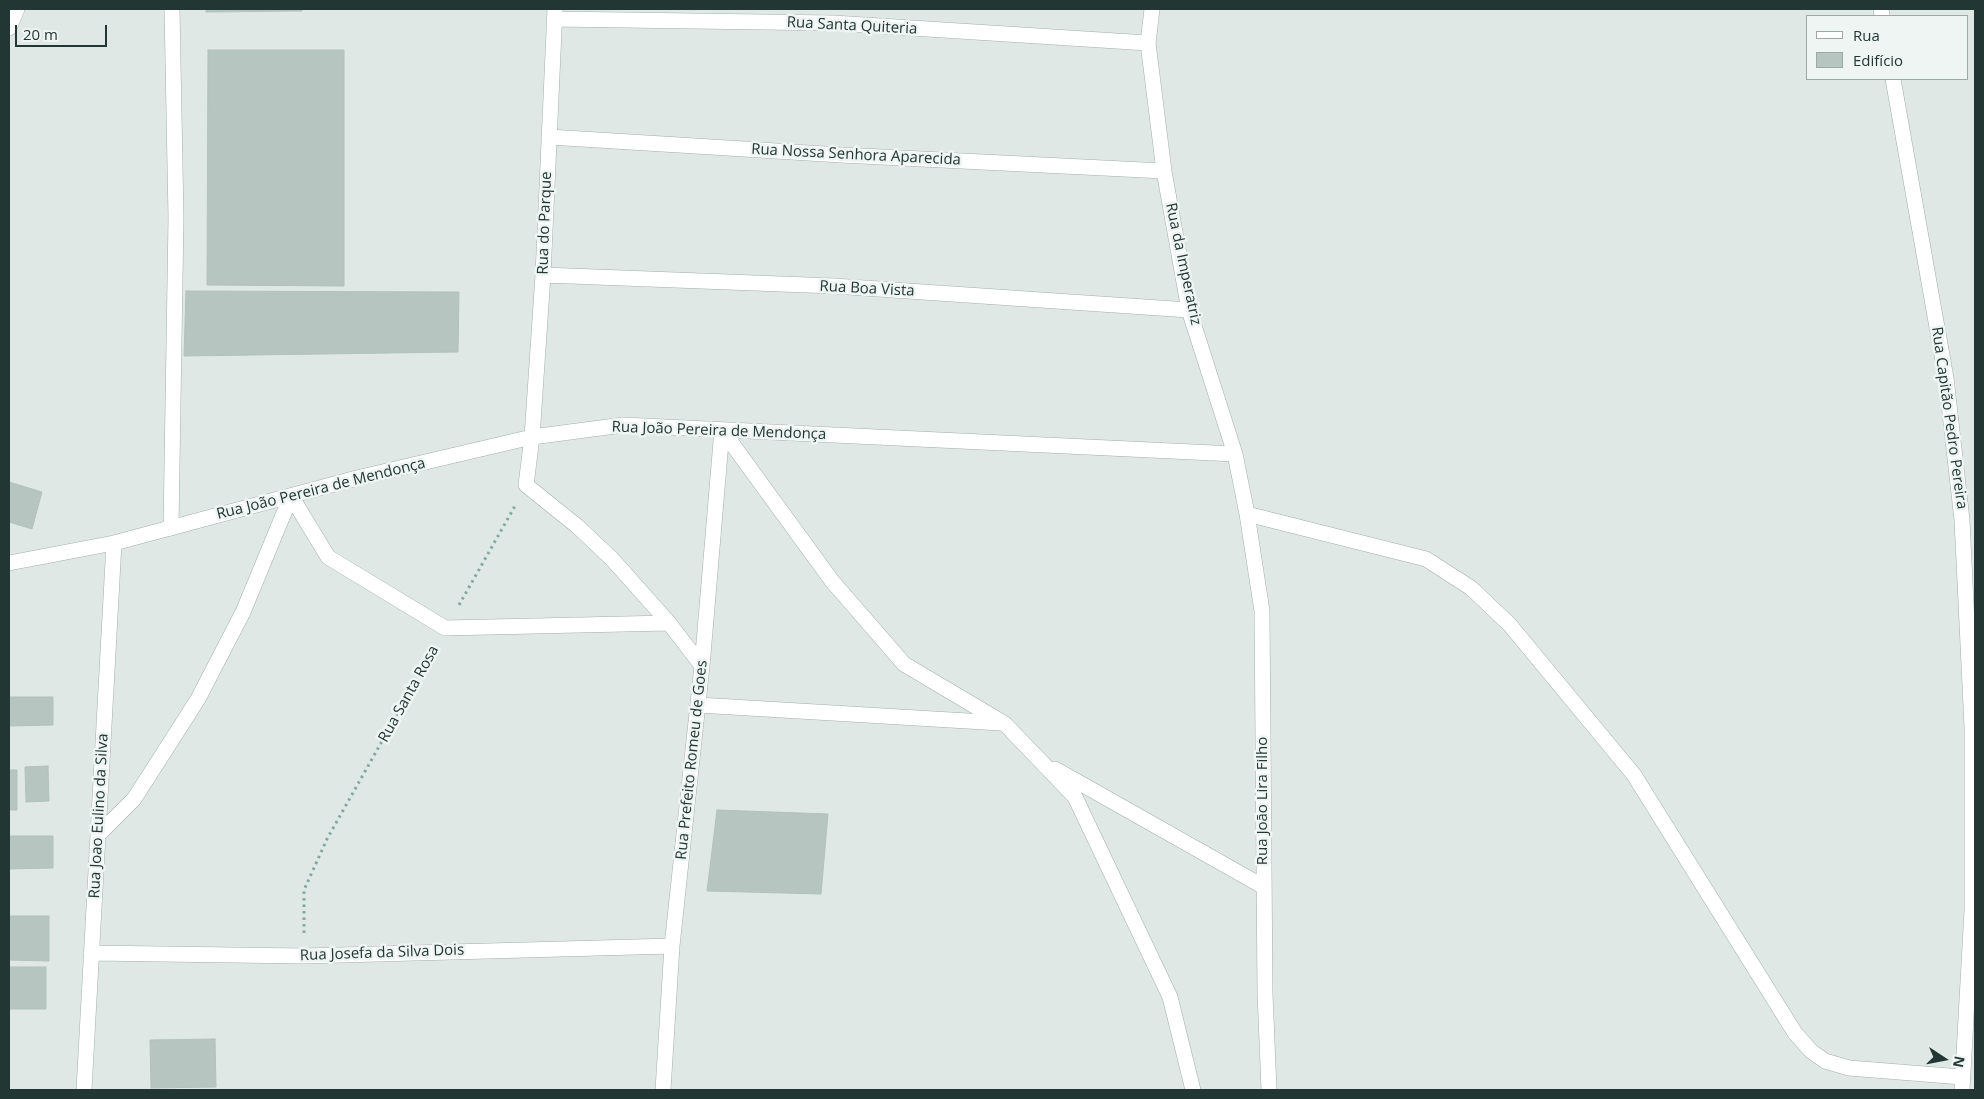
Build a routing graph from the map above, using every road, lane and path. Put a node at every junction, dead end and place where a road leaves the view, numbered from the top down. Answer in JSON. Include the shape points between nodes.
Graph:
{"nodes":[{"id":1,"x":17,"y":9,"type":"edge"},
{"id":2,"x":172,"y":9,"type":"edge"},
{"id":3,"x":1152,"y":9,"type":"edge"},
{"id":4,"x":555,"y":14,"type":"edge"},
{"id":5,"x":9,"y":28,"type":"edge"},
{"id":6,"x":1148,"y":43,"type":"junction"},
{"id":7,"x":1893,"y":80,"type":"edge"},
{"id":8,"x":549,"y":137,"type":"junction"},
{"id":9,"x":1164,"y":170,"type":"junction"},
{"id":10,"x":543,"y":275,"type":"junction"},
{"id":11,"x":1190,"y":310,"type":"junction"},
{"id":12,"x":722,"y":430,"type":"junction"},
{"id":13,"x":532,"y":437,"type":"junction"},
{"id":14,"x":1235,"y":454,"type":"junction"},
{"id":15,"x":526,"y":485,"type":"junction"},
{"id":16,"x":291,"y":496,"type":"junction"},
{"id":17,"x":1247,"y":514,"type":"junction"},
{"id":18,"x":171,"y":528,"type":"junction"},
{"id":19,"x":114,"y":543,"type":"junction"},
{"id":20,"x":9,"y":564,"type":"edge"},
{"id":21,"x":669,"y":623,"type":"junction"},
{"id":22,"x":445,"y":628,"type":"junction"},
{"id":23,"x":702,"y":666,"type":"junction"},
{"id":24,"x":698,"y":706,"type":"junction"},
{"id":25,"x":1005,"y":724,"type":"junction"},
{"id":26,"x":1040,"y":761,"type":"junction"},
{"id":27,"x":98,"y":834,"type":"junction"},
{"id":28,"x":1264,"y":887,"type":"junction"},
{"id":29,"x":672,"y":946,"type":"junction"},
{"id":30,"x":91,"y":953,"type":"junction"},
{"id":31,"x":304,"y":956,"type":"junction"},
{"id":32,"x":1962,"y":1084,"type":"edge"},
{"id":33,"x":84,"y":1090,"type":"edge"},
{"id":34,"x":663,"y":1090,"type":"edge"},
{"id":35,"x":1193,"y":1090,"type":"edge"},
{"id":36,"x":1269,"y":1090,"type":"edge"}],
"edges":[{"from":1,"to":5,"type":"street"},
{"from":2,"to":18,"type":"street","via":[[176,218]]},
{"from":3,"to":6,"type":"street","name":"Rua da Imperatriz"},
{"from":4,"to":6,"type":"street","name":"Rua Santa Quiteria","via":[[833,23]]},
{"from":4,"to":8,"type":"street","name":"Rua do Parque"},
{"from":6,"to":9,"type":"street","name":"Rua da Imperatriz"},
{"from":7,"to":32,"type":"street","name":"Rua Capitão Pedro Pereira","via":[[1946,378],[1962,520],[1972,727],[1972,910]]},
{"from":8,"to":9,"type":"street","name":"Rua Nossa Senhora Aparecida"},
{"from":8,"to":10,"type":"street","name":"Rua do Parque"},
{"from":9,"to":11,"type":"street","name":"Rua da Imperatriz"},
{"from":10,"to":11,"type":"street","name":"Rua Boa Vista","via":[[834,286]]},
{"from":10,"to":13,"type":"street","name":"Rua do Parque"},
{"from":11,"to":14,"type":"street","name":"Rua da Imperatriz"},
{"from":12,"to":13,"type":"street","name":"Rua João Pereira de Mendonça","via":[[622,425]]},
{"from":12,"to":14,"type":"street","name":"Rua João Pereira de Mendonça"},
{"from":12,"to":23,"type":"street","name":"Rua Prefeito Romeu de Goes"},
{"from":12,"to":25,"type":"street","via":[[832,581],[904,664]]},
{"from":13,"to":15,"type":"street"},
{"from":13,"to":16,"type":"street","name":"Rua João Pereira de Mendonça"},
{"from":14,"to":17,"type":"street","name":"Rua da Imperatriz"},
{"from":15,"to":21,"type":"street","via":[[612,559]]},
{"from":15,"to":22,"type":"path","name":"Rua Santa Rosa"},
{"from":16,"to":18,"type":"street","name":"Rua João Pereira de Mendonça"},
{"from":16,"to":22,"type":"street","via":[[328,557]]},
{"from":16,"to":27,"type":"street","via":[[242,612],[198,699],[134,799]]},
{"from":17,"to":28,"type":"street","name":"Rua João Lira Filho","via":[[1262,611]]},
{"from":17,"to":32,"type":"street","via":[[1426,559],[1471,588],[1510,625],[1634,775],[1795,1032],[1811,1051],[1825,1061],[1849,1068]]},
{"from":18,"to":19,"type":"street","name":"Rua João Pereira de Mendonça"},
{"from":19,"to":20,"type":"street","name":"Rua João Pereira de Mendonça"},
{"from":19,"to":27,"type":"street","name":"Rua Joao Eulino da Silva"},
{"from":21,"to":22,"type":"street"},
{"from":21,"to":23,"type":"street"},
{"from":22,"to":31,"type":"path","name":"Rua Santa Rosa","via":[[327,839],[304,890]]},
{"from":23,"to":24,"type":"street","name":"Rua Prefeito Romeu de Goes"},
{"from":24,"to":25,"type":"street"},
{"from":24,"to":29,"type":"street","name":"Rua Prefeito Romeu de Goes"},
{"from":25,"to":26,"type":"street"},
{"from":26,"to":28,"type":"street"},
{"from":26,"to":35,"type":"street","via":[[1075,797],[1170,997]]},
{"from":27,"to":30,"type":"street","name":"Rua Joao Eulino da Silva"},
{"from":28,"to":36,"type":"street","name":"Rua João Lira Filho"},
{"from":29,"to":31,"type":"street","name":"Rua Josefa da Silva Dois"},
{"from":29,"to":34,"type":"street","name":"Rua Prefeito Romeu de Goes"},
{"from":30,"to":31,"type":"street","name":"Rua Josefa da Silva Dois"},
{"from":30,"to":33,"type":"street","name":"Rua Joao Eulino da Silva"}]}
